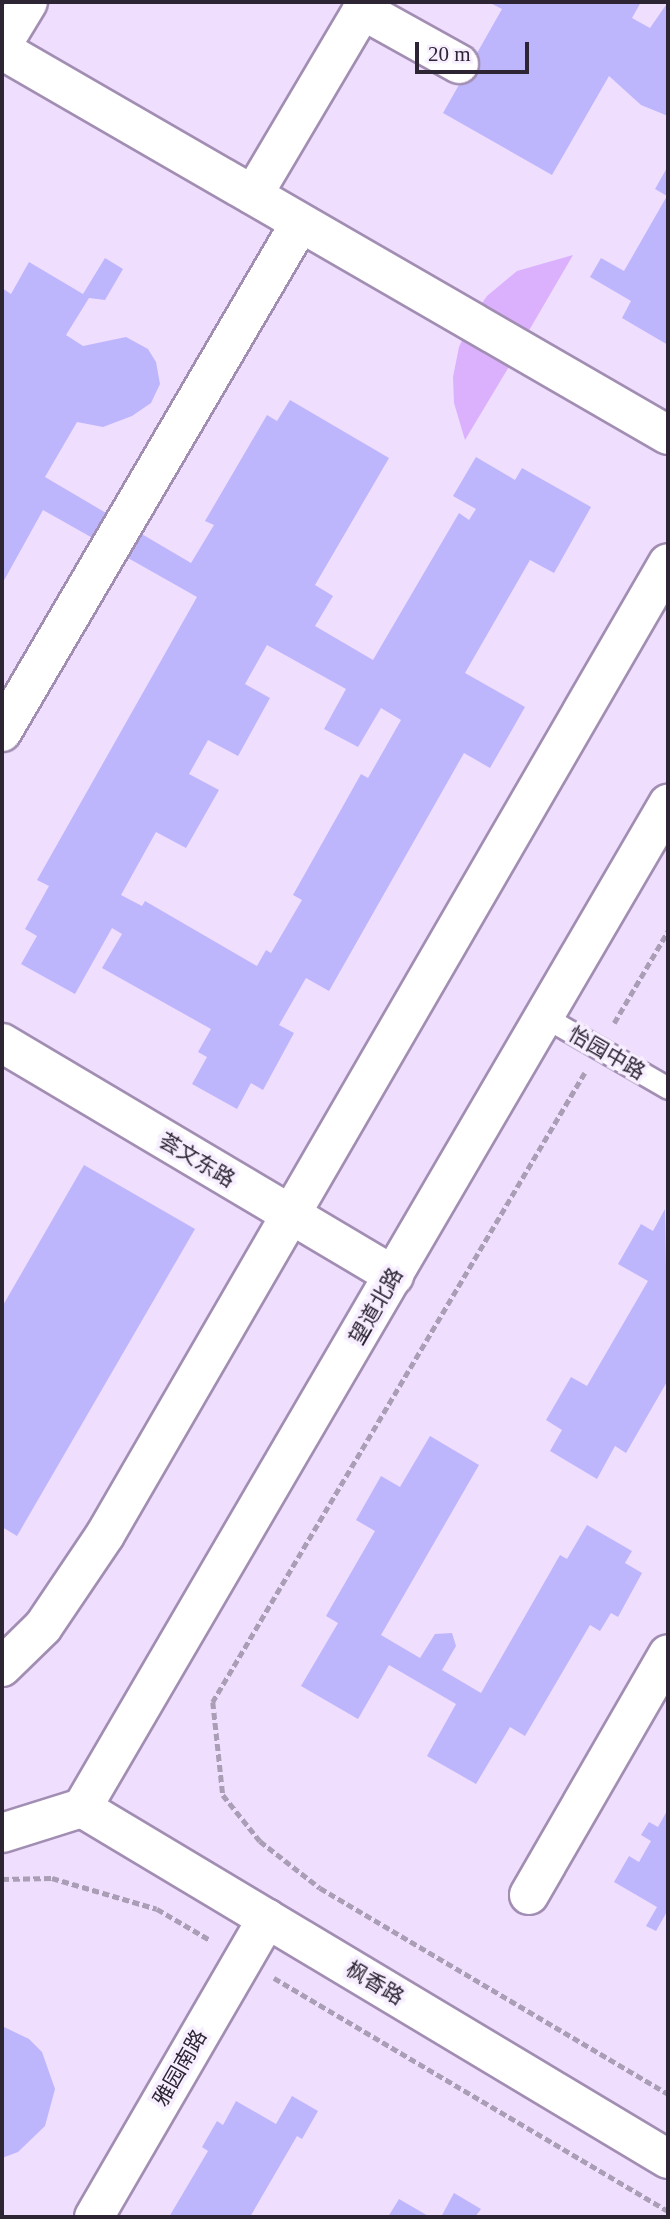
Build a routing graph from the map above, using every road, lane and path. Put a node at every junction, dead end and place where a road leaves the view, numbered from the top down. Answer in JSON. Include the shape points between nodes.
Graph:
{"nodes":[{"id":1,"x":28,"y":2,"type":"edge"},
{"id":2,"x":365,"y":6,"type":"edge"},
{"id":3,"x":2,"y":45,"type":"edge"},
{"id":4,"x":2,"y":50,"type":"edge"},
{"id":5,"x":459,"y":64,"type":"dead end"},
{"id":6,"x":253,"y":195,"type":"junction"},
{"id":7,"x":300,"y":223,"type":"junction"},
{"id":8,"x":668,"y":435,"type":"edge"},
{"id":9,"x":668,"y":563,"type":"edge"},
{"id":10,"x":2,"y":732,"type":"edge"},
{"id":11,"x":668,"y":804,"type":"edge"},
{"id":12,"x":668,"y":931,"type":"edge"},
{"id":13,"x":545,"y":1017,"type":"junction"},
{"id":14,"x":2,"y":1043,"type":"edge"},
{"id":15,"x":599,"y":1048,"type":"junction"},
{"id":16,"x":668,"y":1088,"type":"edge"},
{"id":17,"x":289,"y":1215,"type":"junction"},
{"id":18,"x":394,"y":1276,"type":"junction"},
{"id":19,"x":668,"y":1654,"type":"edge"},
{"id":20,"x":2,"y":1667,"type":"edge"},
{"id":21,"x":82,"y":1808,"type":"junction"},
{"id":22,"x":2,"y":1833,"type":"edge"},
{"id":23,"x":2,"y":1880,"type":"edge"},
{"id":24,"x":529,"y":1895,"type":"dead end"},
{"id":25,"x":267,"y":1919,"type":"junction"},
{"id":26,"x":243,"y":1960,"type":"junction"},
{"id":27,"x":668,"y":2094,"type":"edge"},
{"id":28,"x":668,"y":2159,"type":"edge"},
{"id":29,"x":668,"y":2211,"type":"edge"},
{"id":30,"x":94,"y":2217,"type":"edge"}],
"edges":[{"from":1,"to":3,"type":"street"},
{"from":2,"to":5,"type":"street"},
{"from":2,"to":6,"type":"street"},
{"from":4,"to":6,"type":"street"},
{"from":6,"to":7,"type":"street"},
{"from":7,"to":8,"type":"street"},
{"from":7,"to":10,"type":"street"},
{"from":9,"to":17,"type":"street"},
{"from":11,"to":13,"type":"street","name":"望道北路"},
{"from":12,"to":15,"type":"path"},
{"from":13,"to":15,"type":"lane","name":"怡园中路"},
{"from":13,"to":18,"type":"street","name":"望道北路"},
{"from":14,"to":17,"type":"street","name":"荟文东路"},
{"from":15,"to":16,"type":"lane","name":"怡园中路"},
{"from":15,"to":27,"type":"path","via":[[213,1702],[223,1795],[260,1841],[320,1888]]},
{"from":17,"to":18,"type":"street","name":"荟文东路"},
{"from":17,"to":20,"type":"street","via":[[105,1535],[43,1628]]},
{"from":18,"to":21,"type":"street","name":"望道北路"},
{"from":19,"to":24,"type":"street"},
{"from":21,"to":22,"type":"street"},
{"from":21,"to":25,"type":"street","name":"枫香路"},
{"from":23,"to":26,"type":"path","via":[[52,1878],[157,1909]]},
{"from":25,"to":26,"type":"street","name":"雅园南路"},
{"from":25,"to":28,"type":"street","name":"枫香路"},
{"from":26,"to":29,"type":"path"},
{"from":26,"to":30,"type":"street","name":"雅园南路"}]}
